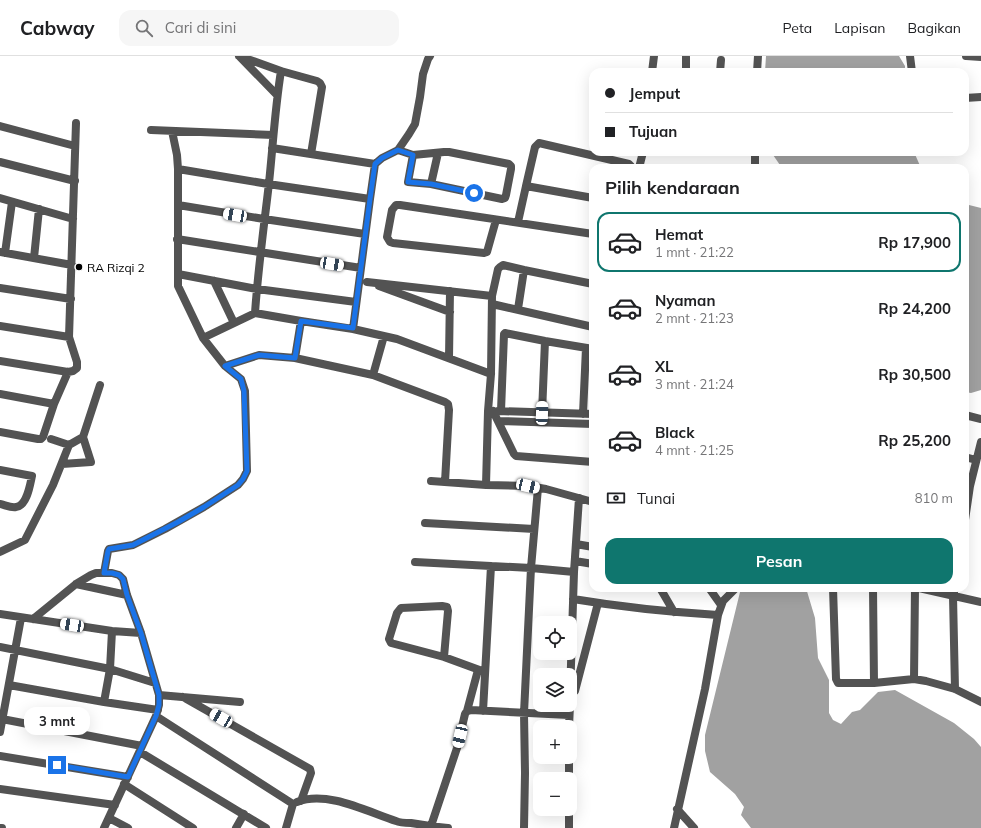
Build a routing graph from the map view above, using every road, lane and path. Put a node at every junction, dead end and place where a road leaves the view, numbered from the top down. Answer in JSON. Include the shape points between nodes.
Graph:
{"nodes":[{"id":1,"x":239,"y":56,"type":"edge"},
{"id":2,"x":430,"y":56,"type":"edge"},
{"id":3,"x":654,"y":56,"type":"edge"},
{"id":4,"x":758,"y":56,"type":"edge"},
{"id":5,"x":910,"y":56,"type":"edge"},
{"id":6,"x":966,"y":56,"type":"edge"},
{"id":7,"x":686,"y":57,"type":"edge"},
{"id":8,"x":981,"y":57,"type":"edge"},
{"id":9,"x":721,"y":60,"type":"dead end"},
{"id":10,"x":652,"y":68,"type":"edge"},
{"id":11,"x":686,"y":68,"type":"edge"},
{"id":12,"x":720,"y":68,"type":"edge"},
{"id":13,"x":757,"y":68,"type":"edge"},
{"id":14,"x":912,"y":68,"type":"edge"},
{"id":15,"x":281,"y":71,"type":"junction"},
{"id":16,"x":277,"y":95,"type":"junction"},
{"id":17,"x":981,"y":97,"type":"edge"},
{"id":18,"x":969,"y":98,"type":"edge"},
{"id":19,"x":76,"y":123,"type":"dead end"},
{"id":20,"x":0,"y":126,"type":"edge"},
{"id":21,"x":151,"y":130,"type":"dead end"},
{"id":22,"x":172,"y":131,"type":"junction"},
{"id":23,"x":273,"y":135,"type":"junction"},
{"id":24,"x":75,"y":146,"type":"junction"},
{"id":25,"x":272,"y":148,"type":"junction"},
{"id":26,"x":398,"y":150,"type":"junction"},
{"id":27,"x":438,"y":153,"type":"junction"},
{"id":28,"x":310,"y":154,"type":"junction"},
{"id":29,"x":413,"y":155,"type":"junction"},
{"id":30,"x":589,"y":155,"type":"edge"},
{"id":31,"x":593,"y":156,"type":"edge"},
{"id":32,"x":0,"y":162,"type":"edge"},
{"id":33,"x":375,"y":164,"type":"junction"},
{"id":34,"x":629,"y":164,"type":"edge"},
{"id":35,"x":178,"y":169,"type":"junction"},
{"id":36,"x":75,"y":181,"type":"junction"},
{"id":37,"x":268,"y":184,"type":"junction"},
{"id":38,"x":431,"y":184,"type":"junction"},
{"id":39,"x":526,"y":186,"type":"junction"},
{"id":40,"x":589,"y":197,"type":"edge"},
{"id":41,"x":0,"y":198,"type":"edge"},
{"id":42,"x":370,"y":199,"type":"junction"},
{"id":43,"x":12,"y":202,"type":"junction"},
{"id":44,"x":178,"y":205,"type":"junction"},
{"id":45,"x":39,"y":209,"type":"junction"},
{"id":46,"x":73,"y":219,"type":"junction"},
{"id":47,"x":264,"y":219,"type":"junction"},
{"id":48,"x":496,"y":220,"type":"junction"},
{"id":49,"x":518,"y":222,"type":"junction"},
{"id":50,"x":589,"y":233,"type":"edge"},
{"id":51,"x":365,"y":234,"type":"junction"},
{"id":52,"x":177,"y":238,"type":"junction"},
{"id":53,"x":2,"y":252,"type":"edge"},
{"id":54,"x":260,"y":252,"type":"junction"},
{"id":55,"x":34,"y":258,"type":"junction"},
{"id":56,"x":72,"y":265,"type":"junction"},
{"id":57,"x":361,"y":268,"type":"junction"},
{"id":58,"x":524,"y":270,"type":"junction"},
{"id":59,"x":178,"y":274,"type":"junction"},
{"id":60,"x":214,"y":281,"type":"junction"},
{"id":61,"x":363,"y":281,"type":"junction"},
{"id":62,"x":589,"y":283,"type":"edge"},
{"id":63,"x":0,"y":288,"type":"edge"},
{"id":64,"x":257,"y":289,"type":"junction"},
{"id":65,"x":450,"y":291,"type":"junction"},
{"id":66,"x":71,"y":299,"type":"junction"},
{"id":67,"x":492,"y":300,"type":"junction"},
{"id":68,"x":356,"y":302,"type":"junction"},
{"id":69,"x":518,"y":309,"type":"junction"},
{"id":70,"x":450,"y":312,"type":"junction"},
{"id":71,"x":255,"y":313,"type":"junction"},
{"id":72,"x":301,"y":321,"type":"junction"},
{"id":73,"x":234,"y":323,"type":"junction"},
{"id":74,"x":0,"y":326,"type":"edge"},
{"id":75,"x":589,"y":326,"type":"edge"},
{"id":76,"x":353,"y":328,"type":"junction"},
{"id":77,"x":384,"y":336,"type":"junction"},
{"id":78,"x":69,"y":337,"type":"junction"},
{"id":79,"x":203,"y":338,"type":"junction"},
{"id":80,"x":545,"y":341,"type":"junction"},
{"id":81,"x":589,"y":349,"type":"edge"},
{"id":82,"x":295,"y":358,"type":"junction"},
{"id":83,"x":449,"y":358,"type":"junction"},
{"id":84,"x":0,"y":361,"type":"edge"},
{"id":85,"x":225,"y":366,"type":"junction"},
{"id":86,"x":68,"y":372,"type":"junction"},
{"id":87,"x":491,"y":374,"type":"junction"},
{"id":88,"x":373,"y":375,"type":"junction"},
{"id":89,"x":100,"y":385,"type":"dead end"},
{"id":90,"x":0,"y":394,"type":"edge"},
{"id":91,"x":54,"y":404,"type":"junction"},
{"id":92,"x":494,"y":411,"type":"junction"},
{"id":93,"x":542,"y":413,"type":"junction"},
{"id":94,"x":583,"y":414,"type":"junction"},
{"id":95,"x":589,"y":414,"type":"edge"},
{"id":96,"x":969,"y":416,"type":"edge"},
{"id":97,"x":981,"y":419,"type":"edge"},
{"id":98,"x":499,"y":421,"type":"junction"},
{"id":99,"x":589,"y":424,"type":"edge"},
{"id":100,"x":0,"y":432,"type":"edge"},
{"id":101,"x":83,"y":437,"type":"junction"},
{"id":102,"x":51,"y":439,"type":"dead end"},
{"id":103,"x":981,"y":442,"type":"edge"},
{"id":104,"x":69,"y":445,"type":"junction"},
{"id":105,"x":969,"y":458,"type":"edge"},
{"id":106,"x":976,"y":460,"type":"junction"},
{"id":107,"x":589,"y":462,"type":"edge"},
{"id":108,"x":62,"y":464,"type":"junction"},
{"id":109,"x":0,"y":470,"type":"edge"},
{"id":110,"x":431,"y":481,"type":"dead end"},
{"id":111,"x":445,"y":482,"type":"junction"},
{"id":112,"x":969,"y":483,"type":"edge"},
{"id":113,"x":486,"y":485,"type":"junction"},
{"id":114,"x":538,"y":488,"type":"junction"},
{"id":115,"x":579,"y":498,"type":"junction"},
{"id":116,"x":589,"y":501,"type":"edge"},
{"id":117,"x":0,"y":504,"type":"edge"},
{"id":118,"x":425,"y":523,"type":"dead end"},
{"id":119,"x":534,"y":529,"type":"junction"},
{"id":120,"x":576,"y":544,"type":"junction"},
{"id":121,"x":589,"y":546,"type":"edge"},
{"id":122,"x":0,"y":552,"type":"edge"},
{"id":123,"x":575,"y":561,"type":"junction"},
{"id":124,"x":415,"y":562,"type":"dead end"},
{"id":125,"x":589,"y":563,"type":"edge"},
{"id":126,"x":491,"y":566,"type":"junction"},
{"id":127,"x":531,"y":568,"type":"junction"},
{"id":128,"x":574,"y":572,"type":"junction"},
{"id":129,"x":104,"y":573,"type":"junction"},
{"id":130,"x":76,"y":584,"type":"junction"},
{"id":131,"x":662,"y":592,"type":"edge"},
{"id":132,"x":712,"y":592,"type":"edge"},
{"id":133,"x":732,"y":592,"type":"edge"},
{"id":134,"x":833,"y":592,"type":"edge"},
{"id":135,"x":874,"y":592,"type":"edge"},
{"id":136,"x":915,"y":592,"type":"edge"},
{"id":137,"x":954,"y":592,"type":"edge"},
{"id":138,"x":127,"y":595,"type":"junction"},
{"id":139,"x":573,"y":599,"type":"junction"},
{"id":140,"x":981,"y":602,"type":"edge"},
{"id":141,"x":598,"y":603,"type":"junction"},
{"id":142,"x":721,"y":605,"type":"junction"},
{"id":143,"x":674,"y":612,"type":"junction"},
{"id":144,"x":0,"y":614,"type":"edge"},
{"id":145,"x":718,"y":615,"type":"junction"},
{"id":146,"x":21,"y":618,"type":"junction"},
{"id":147,"x":33,"y":619,"type":"junction"},
{"id":148,"x":112,"y":631,"type":"junction"},
{"id":149,"x":141,"y":633,"type":"junction"},
{"id":150,"x":0,"y":647,"type":"edge"},
{"id":151,"x":15,"y":650,"type":"junction"},
{"id":152,"x":444,"y":657,"type":"junction"},
{"id":153,"x":571,"y":668,"type":"edge"},
{"id":154,"x":110,"y":669,"type":"junction"},
{"id":155,"x":481,"y":671,"type":"junction"},
{"id":156,"x":914,"y":679,"type":"junction"},
{"id":157,"x":155,"y":683,"type":"junction"},
{"id":158,"x":577,"y":683,"type":"edge"},
{"id":159,"x":874,"y":683,"type":"junction"},
{"id":160,"x":6,"y":687,"type":"edge"},
{"id":161,"x":955,"y":689,"type":"junction"},
{"id":162,"x":159,"y":695,"type":"junction"},
{"id":163,"x":183,"y":697,"type":"junction"},
{"id":164,"x":104,"y":702,"type":"junction"},
{"id":165,"x":240,"y":702,"type":"dead end"},
{"id":166,"x":981,"y":702,"type":"edge"},
{"id":167,"x":467,"y":711,"type":"junction"},
{"id":168,"x":483,"y":711,"type":"junction"},
{"id":169,"x":569,"y":712,"type":"edge"},
{"id":170,"x":157,"y":713,"type":"junction"},
{"id":171,"x":524,"y":713,"type":"junction"},
{"id":172,"x":569,"y":715,"type":"junction"},
{"id":173,"x":569,"y":720,"type":"edge"},
{"id":174,"x":1,"y":722,"type":"edge"},
{"id":175,"x":0,"y":732,"type":"edge"},
{"id":176,"x":141,"y":749,"type":"junction"},
{"id":177,"x":0,"y":756,"type":"edge"},
{"id":178,"x":126,"y":780,"type":"junction"},
{"id":179,"x":0,"y":789,"type":"edge"},
{"id":180,"x":301,"y":801,"type":"junction"},
{"id":181,"x":293,"y":804,"type":"junction"},
{"id":182,"x":115,"y":805,"type":"junction"},
{"id":183,"x":677,"y":810,"type":"junction"},
{"id":184,"x":244,"y":814,"type":"junction"},
{"id":185,"x":569,"y":816,"type":"edge"},
{"id":186,"x":110,"y":818,"type":"junction"},
{"id":187,"x":396,"y":825,"type":"edge"},
{"id":188,"x":431,"y":826,"type":"junction"},
{"id":189,"x":104,"y":828,"type":"edge"},
{"id":190,"x":128,"y":828,"type":"edge"},
{"id":191,"x":193,"y":828,"type":"edge"},
{"id":192,"x":236,"y":828,"type":"edge"},
{"id":193,"x":266,"y":828,"type":"edge"},
{"id":194,"x":286,"y":828,"type":"edge"},
{"id":195,"x":448,"y":828,"type":"edge"},
{"id":196,"x":524,"y":828,"type":"edge"},
{"id":197,"x":569,"y":828,"type":"edge"},
{"id":198,"x":674,"y":828,"type":"edge"},
{"id":199,"x":694,"y":828,"type":"edge"}],
"edges":[{"from":1,"to":15,"type":"street"},
{"from":1,"to":16,"type":"street"},
{"from":2,"to":26,"type":"street","via":[[414,124]]},
{"from":3,"to":10,"type":"street"},
{"from":4,"to":13,"type":"street"},
{"from":5,"to":14,"type":"street"},
{"from":6,"to":8,"type":"street"},
{"from":7,"to":11,"type":"street"},
{"from":9,"to":12,"type":"street"},
{"from":15,"to":16,"type":"street"},
{"from":15,"to":28,"type":"street","via":[[317,81],[322,87]]},
{"from":16,"to":23,"type":"street"},
{"from":17,"to":18,"type":"street"},
{"from":19,"to":24,"type":"street"},
{"from":20,"to":24,"type":"street"},
{"from":21,"to":22,"type":"street"},
{"from":22,"to":23,"type":"street"},
{"from":22,"to":35,"type":"street"},
{"from":23,"to":25,"type":"street"},
{"from":24,"to":36,"type":"street"},
{"from":25,"to":28,"type":"street"},
{"from":25,"to":37,"type":"street"},
{"from":26,"to":29,"type":"street"},
{"from":26,"to":33,"type":"street"},
{"from":27,"to":29,"type":"street"},
{"from":27,"to":38,"type":"street"},
{"from":27,"to":38,"type":"street","via":[[449,152],[509,164],[511,169],[506,196],[502,199]]},
{"from":28,"to":33,"type":"street"},
{"from":29,"to":38,"type":"street","via":[[408,182]]},
{"from":30,"to":39,"type":"street","via":[[539,144],[535,147]]},
{"from":31,"to":34,"type":"street"},
{"from":32,"to":36,"type":"street"},
{"from":33,"to":42,"type":"street"},
{"from":35,"to":37,"type":"street"},
{"from":35,"to":44,"type":"street"},
{"from":36,"to":46,"type":"street"},
{"from":37,"to":42,"type":"street"},
{"from":37,"to":47,"type":"street"},
{"from":39,"to":40,"type":"street"},
{"from":39,"to":49,"type":"street"},
{"from":41,"to":43,"type":"street"},
{"from":42,"to":51,"type":"street"},
{"from":43,"to":45,"type":"street"},
{"from":43,"to":53,"type":"street"},
{"from":44,"to":47,"type":"street"},
{"from":44,"to":52,"type":"street"},
{"from":45,"to":46,"type":"street"},
{"from":45,"to":55,"type":"street"},
{"from":46,"to":56,"type":"street"},
{"from":47,"to":51,"type":"street"},
{"from":47,"to":54,"type":"street"},
{"from":48,"to":48,"type":"street","via":[[396,205],[392,210],[387,237],[392,243],[484,253],[487,252]]},
{"from":48,"to":49,"type":"street"},
{"from":49,"to":50,"type":"street"},
{"from":51,"to":57,"type":"street"},
{"from":52,"to":54,"type":"street"},
{"from":52,"to":59,"type":"street"},
{"from":53,"to":55,"type":"street"},
{"from":54,"to":57,"type":"street"},
{"from":54,"to":64,"type":"street"},
{"from":55,"to":56,"type":"street"},
{"from":56,"to":66,"type":"street"},
{"from":57,"to":61,"type":"street"},
{"from":58,"to":62,"type":"street"},
{"from":58,"to":67,"type":"street","via":[[503,265],[500,267]]},
{"from":58,"to":69,"type":"street"},
{"from":59,"to":60,"type":"street"},
{"from":59,"to":79,"type":"street","via":[[178,286]]},
{"from":60,"to":64,"type":"street"},
{"from":60,"to":73,"type":"street"},
{"from":61,"to":65,"type":"street"},
{"from":61,"to":68,"type":"street"},
{"from":61,"to":70,"type":"street"},
{"from":63,"to":66,"type":"street"},
{"from":64,"to":68,"type":"street"},
{"from":64,"to":71,"type":"street"},
{"from":65,"to":67,"type":"street"},
{"from":65,"to":70,"type":"street"},
{"from":66,"to":78,"type":"street"},
{"from":67,"to":69,"type":"street"},
{"from":67,"to":87,"type":"street"},
{"from":68,"to":76,"type":"street"},
{"from":69,"to":75,"type":"street"},
{"from":70,"to":83,"type":"street"},
{"from":71,"to":72,"type":"street"},
{"from":71,"to":73,"type":"street"},
{"from":72,"to":76,"type":"street"},
{"from":72,"to":82,"type":"street"},
{"from":73,"to":79,"type":"street"},
{"from":74,"to":78,"type":"street"},
{"from":76,"to":77,"type":"street"},
{"from":77,"to":83,"type":"street"},
{"from":77,"to":88,"type":"street"},
{"from":78,"to":86,"type":"street","via":[[77,365],[75,370]]},
{"from":79,"to":85,"type":"street"},
{"from":80,"to":81,"type":"street"},
{"from":80,"to":92,"type":"street","via":[[504,334]]},
{"from":80,"to":93,"type":"street"},
{"from":81,"to":94,"type":"street"},
{"from":82,"to":85,"type":"street","via":[[259,355]]},
{"from":82,"to":88,"type":"street"},
{"from":83,"to":87,"type":"street"},
{"from":84,"to":86,"type":"street"},
{"from":85,"to":129,"type":"street","via":[[241,379],[244,391],[247,471],[243,479],[204,507],[158,533],[133,545],[109,549]]},
{"from":86,"to":91,"type":"street"},
{"from":87,"to":92,"type":"street"},
{"from":88,"to":111,"type":"street","via":[[448,404]]},
{"from":89,"to":101,"type":"street"},
{"from":90,"to":91,"type":"street"},
{"from":91,"to":100,"type":"street","via":[[43,437],[40,439]]},
{"from":92,"to":93,"type":"street"},
{"from":92,"to":98,"type":"street"},
{"from":92,"to":113,"type":"street"},
{"from":93,"to":94,"type":"street"},
{"from":94,"to":95,"type":"street"},
{"from":96,"to":97,"type":"street"},
{"from":98,"to":99,"type":"street"},
{"from":98,"to":107,"type":"street","via":[[516,456]]},
{"from":101,"to":104,"type":"street"},
{"from":101,"to":108,"type":"street","via":[[91,462]]},
{"from":102,"to":104,"type":"street"},
{"from":103,"to":106,"type":"street"},
{"from":104,"to":108,"type":"street"},
{"from":105,"to":106,"type":"street"},
{"from":106,"to":112,"type":"street"},
{"from":108,"to":122,"type":"street","via":[[25,540]]},
{"from":109,"to":117,"type":"street","via":[[32,476],[22,505],[17,507]]},
{"from":110,"to":111,"type":"street"},
{"from":111,"to":113,"type":"street"},
{"from":113,"to":114,"type":"street"},
{"from":114,"to":115,"type":"street"},
{"from":114,"to":119,"type":"street"},
{"from":115,"to":116,"type":"street"},
{"from":115,"to":120,"type":"street"},
{"from":118,"to":119,"type":"street"},
{"from":119,"to":127,"type":"street"},
{"from":120,"to":121,"type":"street"},
{"from":120,"to":123,"type":"street"},
{"from":123,"to":125,"type":"street"},
{"from":123,"to":128,"type":"street"},
{"from":124,"to":126,"type":"street"},
{"from":126,"to":127,"type":"street"},
{"from":126,"to":155,"type":"street"},
{"from":127,"to":128,"type":"street"},
{"from":127,"to":171,"type":"street"},
{"from":128,"to":139,"type":"street"},
{"from":129,"to":130,"type":"street","via":[[96,573]]},
{"from":129,"to":138,"type":"street","via":[[119,575],[123,579]]},
{"from":130,"to":138,"type":"street"},
{"from":130,"to":147,"type":"street"},
{"from":131,"to":143,"type":"street"},
{"from":132,"to":142,"type":"street"},
{"from":133,"to":142,"type":"street"},
{"from":134,"to":159,"type":"street","via":[[836,679],[838,683]]},
{"from":135,"to":159,"type":"street"},
{"from":136,"to":156,"type":"street"},
{"from":137,"to":140,"type":"street"},
{"from":137,"to":161,"type":"street"},
{"from":138,"to":149,"type":"street"},
{"from":139,"to":141,"type":"street"},
{"from":139,"to":153,"type":"street"},
{"from":141,"to":143,"type":"street"},
{"from":141,"to":158,"type":"street"},
{"from":142,"to":145,"type":"street"},
{"from":143,"to":145,"type":"street"},
{"from":144,"to":146,"type":"street"},
{"from":145,"to":183,"type":"street","via":[[705,689]]},
{"from":146,"to":147,"type":"street"},
{"from":146,"to":151,"type":"street"},
{"from":147,"to":148,"type":"street"},
{"from":148,"to":149,"type":"street"},
{"from":148,"to":154,"type":"street"},
{"from":149,"to":157,"type":"street"},
{"from":150,"to":151,"type":"street"},
{"from":151,"to":154,"type":"street"},
{"from":151,"to":160,"type":"street"},
{"from":152,"to":152,"type":"street","via":[[447,607],[401,608],[389,639],[391,643]]},
{"from":152,"to":155,"type":"street"},
{"from":154,"to":157,"type":"street"},
{"from":154,"to":164,"type":"street"},
{"from":155,"to":167,"type":"street"},
{"from":155,"to":168,"type":"street"},
{"from":156,"to":159,"type":"street"},
{"from":156,"to":161,"type":"street"},
{"from":157,"to":162,"type":"street"},
{"from":160,"to":164,"type":"street"},
{"from":160,"to":174,"type":"street"},
{"from":161,"to":166,"type":"street"},
{"from":162,"to":163,"type":"street"},
{"from":162,"to":170,"type":"street"},
{"from":163,"to":165,"type":"street"},
{"from":163,"to":180,"type":"street","via":[[310,769],[311,773]]},
{"from":164,"to":170,"type":"street"},
{"from":167,"to":168,"type":"street"},
{"from":167,"to":188,"type":"street"},
{"from":168,"to":171,"type":"street"},
{"from":169,"to":172,"type":"street"},
{"from":170,"to":176,"type":"street"},
{"from":170,"to":181,"type":"street"},
{"from":171,"to":172,"type":"street"},
{"from":171,"to":196,"type":"street"},
{"from":172,"to":173,"type":"street"},
{"from":174,"to":175,"type":"street"},
{"from":174,"to":176,"type":"street"},
{"from":176,"to":178,"type":"street"},
{"from":176,"to":184,"type":"street"},
{"from":177,"to":178,"type":"street"},
{"from":178,"to":182,"type":"street"},
{"from":178,"to":191,"type":"street"},
{"from":179,"to":182,"type":"street"},
{"from":180,"to":181,"type":"street"},
{"from":180,"to":187,"type":"street","via":[[321,799],[352,805]]},
{"from":181,"to":194,"type":"street"},
{"from":182,"to":186,"type":"street"},
{"from":183,"to":198,"type":"street"},
{"from":183,"to":199,"type":"street"},
{"from":184,"to":192,"type":"street"},
{"from":184,"to":193,"type":"street"},
{"from":185,"to":197,"type":"street"},
{"from":186,"to":189,"type":"street"},
{"from":186,"to":190,"type":"street"},
{"from":187,"to":188,"type":"street"},
{"from":188,"to":195,"type":"street"}]}
